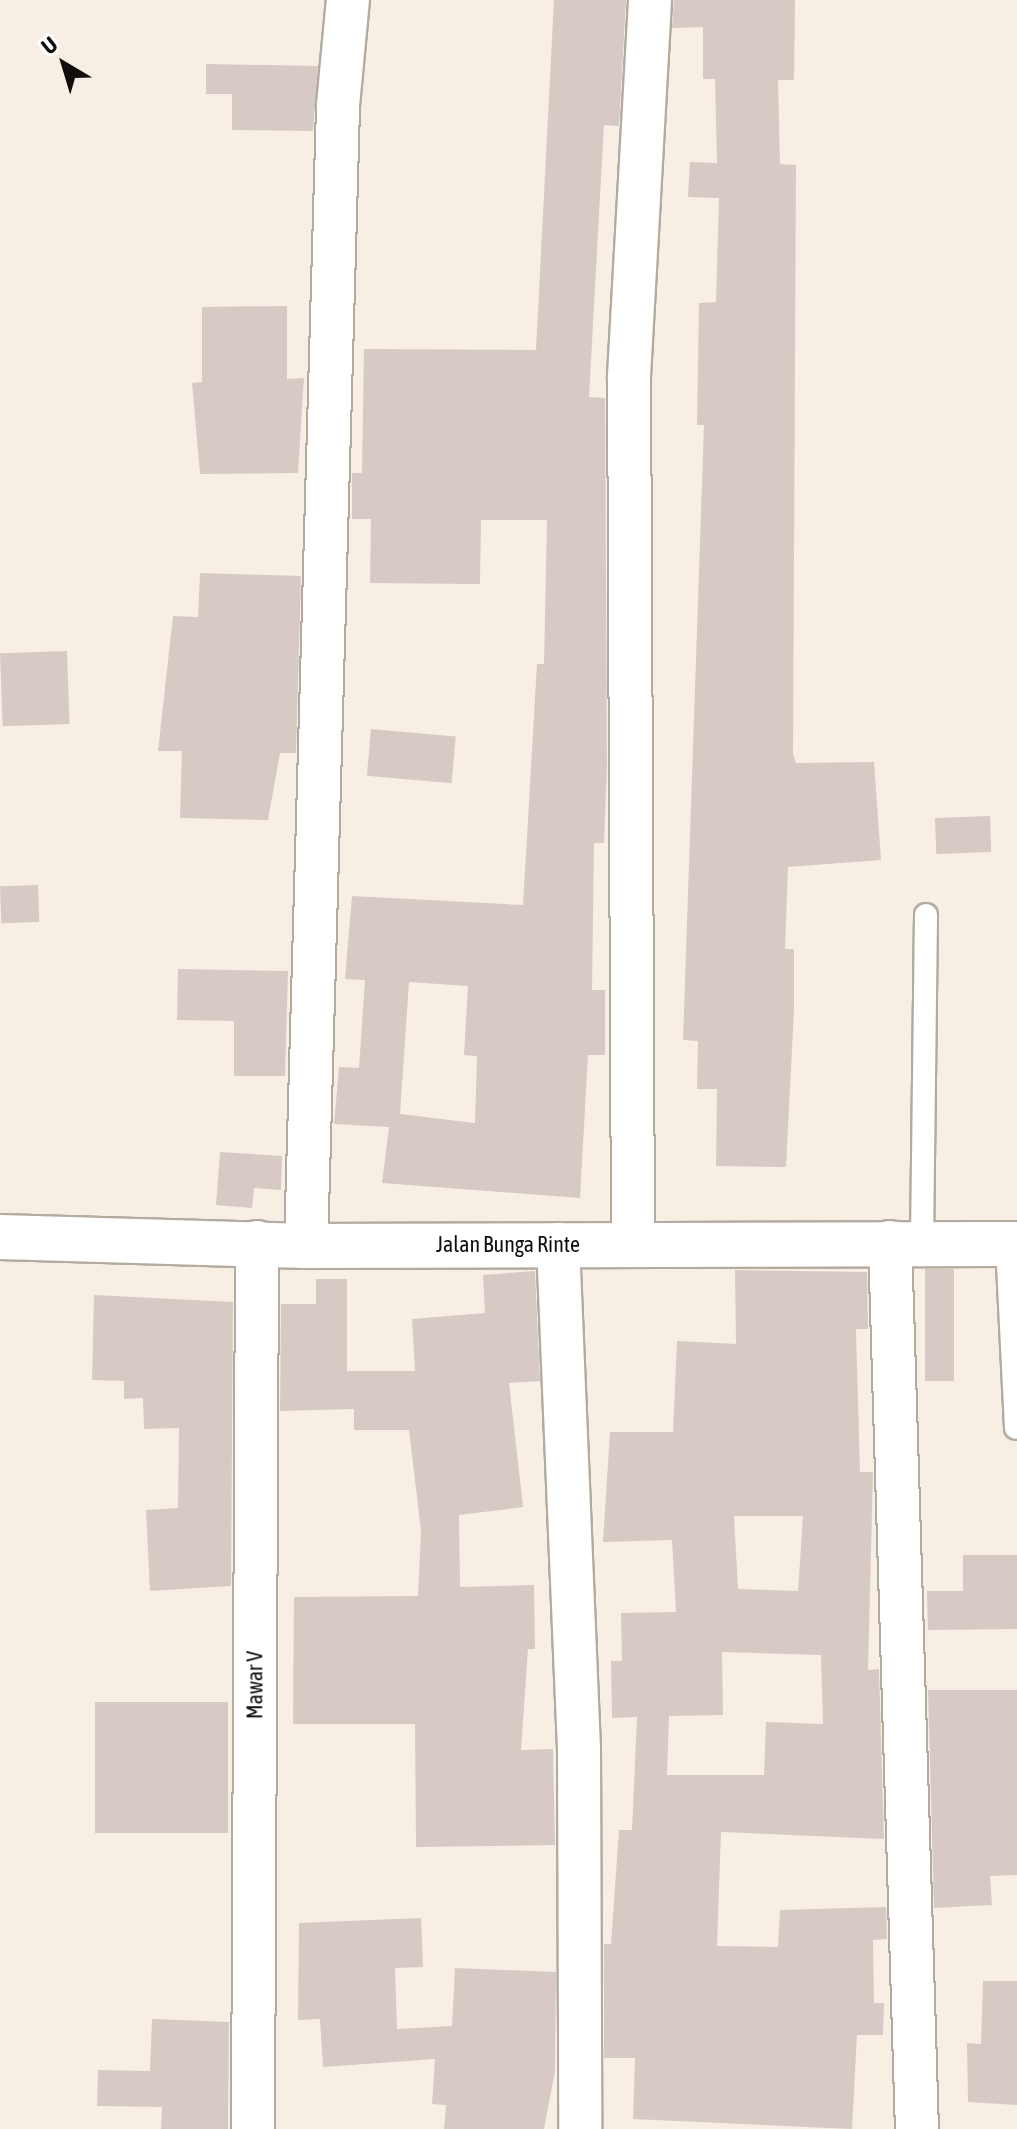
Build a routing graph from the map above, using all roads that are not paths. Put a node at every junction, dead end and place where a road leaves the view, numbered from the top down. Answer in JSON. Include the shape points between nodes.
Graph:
{"nodes":[{"id":1,"x":348,"y":0,"type":"edge"},
{"id":2,"x":650,"y":0,"type":"edge"},
{"id":3,"x":926,"y":915,"type":"dead end"},
{"id":4,"x":0,"y":1237,"type":"edge"},
{"id":5,"x":257,"y":1242,"type":"junction"},
{"id":6,"x":906,"y":1242,"type":"junction"},
{"id":7,"x":558,"y":1244,"type":"junction"},
{"id":8,"x":633,"y":1244,"type":"junction"},
{"id":9,"x":1012,"y":1244,"type":"edge"},
{"id":10,"x":306,"y":1246,"type":"junction"},
{"id":11,"x":1016,"y":1428,"type":"edge"},
{"id":12,"x":253,"y":2129,"type":"edge"},
{"id":13,"x":580,"y":2129,"type":"edge"},
{"id":14,"x":917,"y":2129,"type":"edge"}],
"edges":[{"from":1,"to":10,"type":"street","via":[[338,105]]},
{"from":2,"to":8,"type":"street","via":[[629,376]]},
{"from":3,"to":6,"type":"lane"},
{"from":4,"to":5,"type":"street","name":"Jalan Bunga Rinte"},
{"from":5,"to":10,"type":"street","name":"Jalan Bunga Rinte"},
{"from":5,"to":12,"type":"street","name":"Mawar V"},
{"from":6,"to":8,"type":"street","name":"Jalan Bunga Rinte"},
{"from":6,"to":9,"type":"street","name":"Jalan Bunga Rinte"},
{"from":6,"to":14,"type":"street"},
{"from":7,"to":8,"type":"street","name":"Jalan Bunga Rinte"},
{"from":7,"to":10,"type":"street","name":"Jalan Bunga Rinte"},
{"from":7,"to":13,"type":"street","via":[[579,1749]]},
{"from":9,"to":11,"type":"lane"}]}
